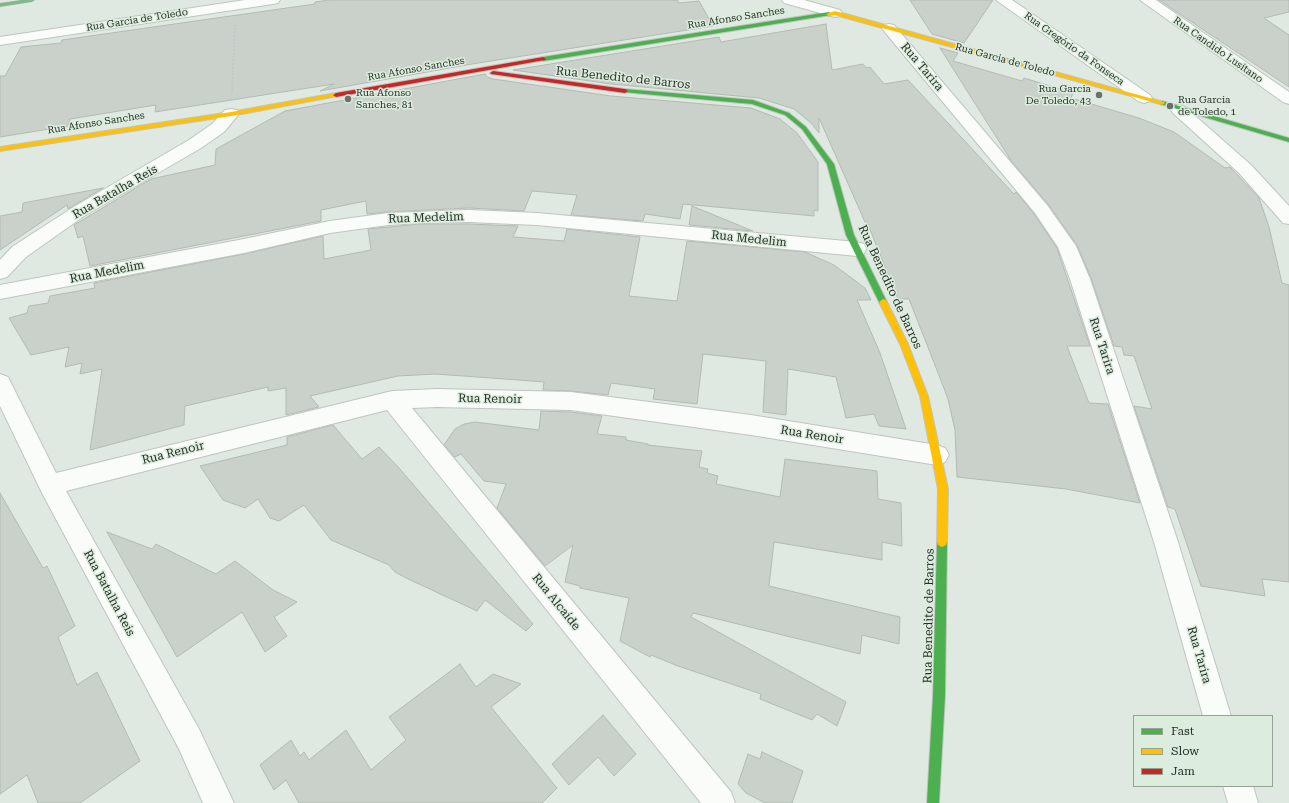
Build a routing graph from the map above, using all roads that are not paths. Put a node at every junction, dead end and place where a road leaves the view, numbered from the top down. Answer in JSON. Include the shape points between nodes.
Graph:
{"nodes":[{"id":1,"x":273,"y":0,"type":"edge"},
{"id":2,"x":789,"y":0,"type":"edge"},
{"id":3,"x":1003,"y":0,"type":"edge"},
{"id":4,"x":1147,"y":0,"type":"edge"},
{"id":5,"x":244,"y":2,"type":"edge"},
{"id":6,"x":836,"y":13,"type":"junction"},
{"id":7,"x":889,"y":28,"type":"junction"},
{"id":8,"x":0,"y":41,"type":"edge"},
{"id":9,"x":472,"y":70,"type":"junction"},
{"id":10,"x":1144,"y":98,"type":"junction"},
{"id":11,"x":1289,"y":100,"type":"edge"},
{"id":12,"x":1179,"y":110,"type":"junction"},
{"id":13,"x":231,"y":114,"type":"junction"},
{"id":14,"x":1289,"y":140,"type":"edge"},
{"id":15,"x":0,"y":149,"type":"edge"},
{"id":16,"x":1289,"y":218,"type":"edge"},
{"id":17,"x":858,"y":249,"type":"junction"},
{"id":18,"x":0,"y":272,"type":"edge"},
{"id":19,"x":0,"y":292,"type":"edge"},
{"id":20,"x":0,"y":382,"type":"edge"},
{"id":21,"x":392,"y":400,"type":"junction"},
{"id":22,"x":937,"y":455,"type":"junction"},
{"id":23,"x":50,"y":485,"type":"junction"},
{"id":24,"x":1217,"y":715,"type":"edge"},
{"id":25,"x":1238,"y":787,"type":"edge"},
{"id":26,"x":219,"y":803,"type":"edge"},
{"id":27,"x":720,"y":803,"type":"edge"},
{"id":28,"x":934,"y":803,"type":"edge"},
{"id":29,"x":1243,"y":803,"type":"edge"}],
"edges":[{"from":1,"to":5,"type":"street","name":"Rua Garcia de Toledo"},
{"from":2,"to":6,"type":"street","name":"Rua Garcia de Toledo"},
{"from":3,"to":10,"type":"street","name":"Rua Gregório da Fonseca"},
{"from":4,"to":11,"type":"street","name":"Rua Candido Lusitano"},
{"from":5,"to":8,"type":"street","name":"Rua Garcia de Toledo"},
{"from":6,"to":7,"type":"street","name":"Rua Garcia de Toledo"},
{"from":6,"to":9,"type":"street","name":"Rua Afonso Sanches"},
{"from":7,"to":10,"type":"street","name":"Rua Garcia de Toledo"},
{"from":7,"to":24,"type":"street","name":"Rua Tarira","via":[[1041,209],[1067,246],[1164,534]]},
{"from":9,"to":13,"type":"street","name":"Rua Afonso Sanches"},
{"from":9,"to":17,"type":"street","name":"Rua Benedito de Barros","via":[[604,89],[753,102],[787,114],[804,128],[830,164],[850,235]]},
{"from":10,"to":12,"type":"street","name":"Rua Garcia de Toledo"},
{"from":12,"to":14,"type":"street","name":"Rua Garcia de Toledo"},
{"from":12,"to":16,"type":"street","via":[[1245,169]]},
{"from":13,"to":15,"type":"street","name":"Rua Afonso Sanches"},
{"from":13,"to":18,"type":"street","name":"Rua Batalha Reis","via":[[218,128],[189,148],[72,216],[19,252]]},
{"from":17,"to":19,"type":"street","name":"Rua Medelim","via":[[537,219],[420,217],[330,228]]},
{"from":17,"to":22,"type":"street","name":"Rua Benedito de Barros","via":[[916,373],[924,396]]},
{"from":20,"to":23,"type":"street","name":"Rua Batalha Reis"},
{"from":21,"to":22,"type":"street","name":"Rua Renoir","via":[[436,398],[571,401],[751,425]]},
{"from":21,"to":23,"type":"street","name":"Rua Renoir"},
{"from":21,"to":27,"type":"street","name":"Rua Alcaíde"},
{"from":22,"to":28,"type":"street","name":"Rua Benedito de Barros","via":[[943,489]]},
{"from":23,"to":26,"type":"street","name":"Rua Batalha Reis","via":[[189,739]]},
{"from":25,"to":29,"type":"street"}]}
